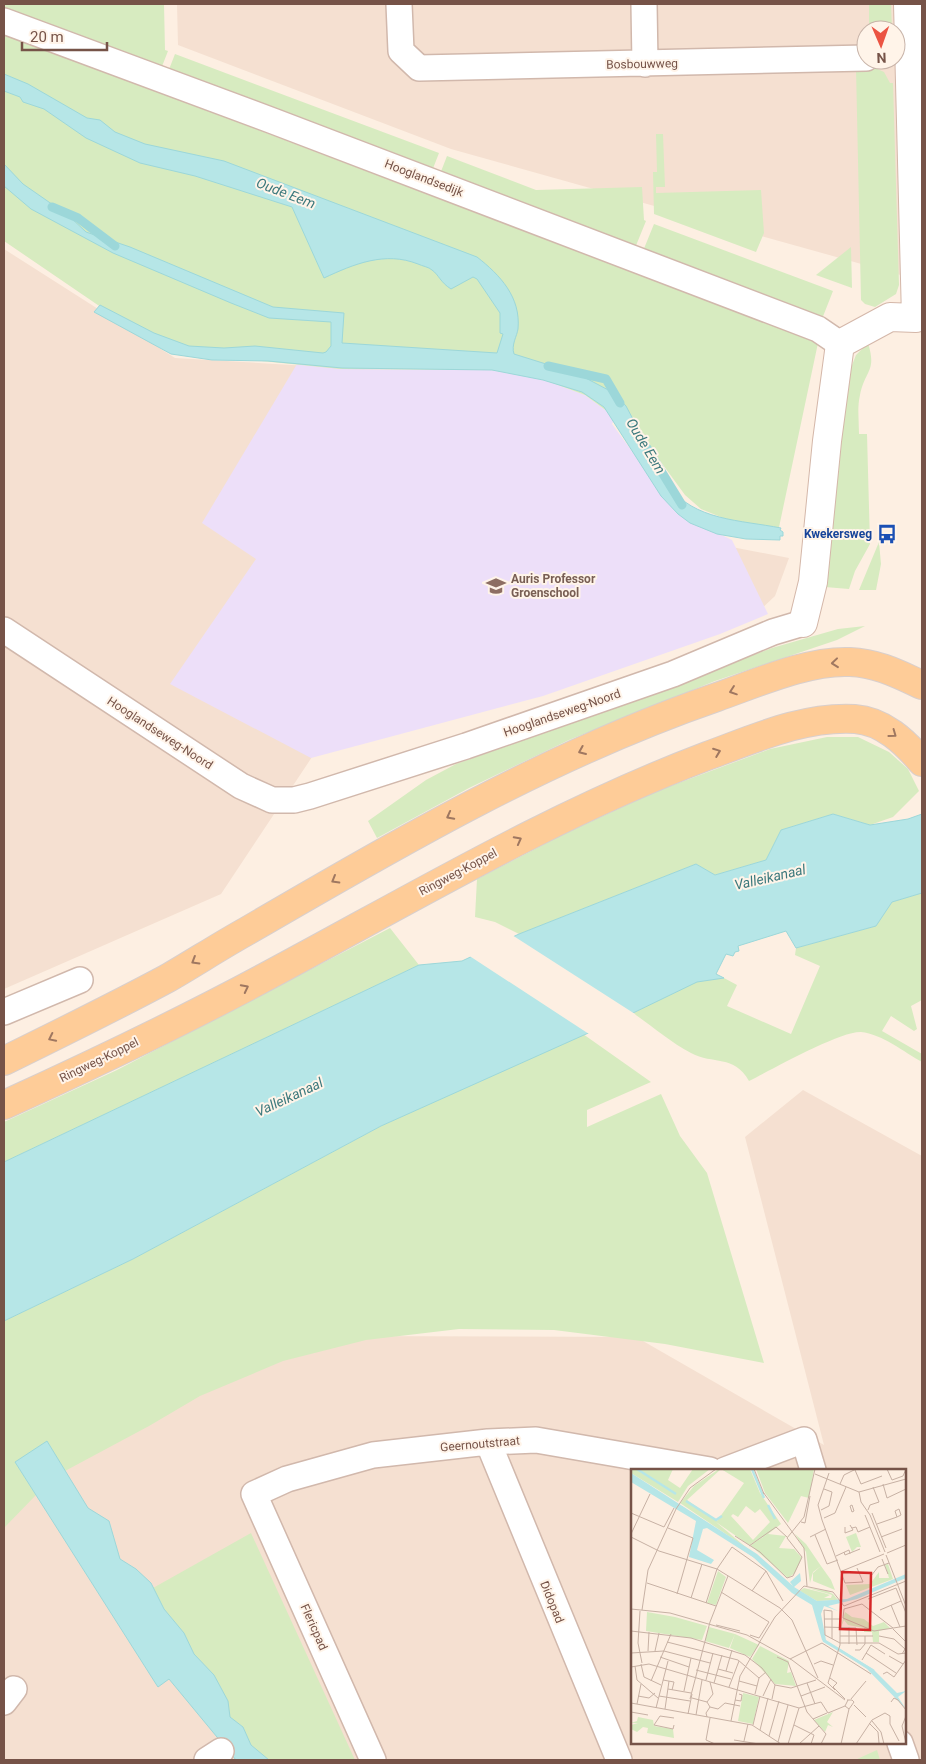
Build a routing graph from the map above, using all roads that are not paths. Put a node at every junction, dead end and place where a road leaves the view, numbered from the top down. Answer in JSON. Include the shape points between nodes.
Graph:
{"nodes":[{"id":1,"x":399,"y":4,"type":"edge"},
{"id":2,"x":644,"y":4,"type":"edge"},
{"id":3,"x":908,"y":4,"type":"edge"},
{"id":4,"x":4,"y":21,"type":"edge"},
{"id":5,"x":856,"y":58,"type":"edge"},
{"id":6,"x":910,"y":59,"type":"edge"},
{"id":7,"x":645,"y":64,"type":"junction"},
{"id":8,"x":919,"y":318,"type":"edge"},
{"id":9,"x":840,"y":344,"type":"junction"},
{"id":10,"x":803,"y":623,"type":"joint"},
{"id":11,"x":4,"y":630,"type":"edge"},
{"id":12,"x":922,"y":685,"type":"edge"},
{"id":13,"x":922,"y":762,"type":"edge"},
{"id":14,"x":80,"y":980,"type":"dead end"},
{"id":15,"x":4,"y":1012,"type":"edge"},
{"id":16,"x":4,"y":1061,"type":"edge"},
{"id":17,"x":4,"y":1105,"type":"edge"},
{"id":18,"x":488,"y":1442,"type":"junction"},
{"id":19,"x":704,"y":1469,"type":"edge"},
{"id":20,"x":728,"y":1469,"type":"edge"},
{"id":21,"x":813,"y":1469,"type":"edge"},
{"id":22,"x":254,"y":1494,"type":"joint"},
{"id":23,"x":900,"y":1744,"type":"edge"},
{"id":24,"x":373,"y":1760,"type":"edge"},
{"id":25,"x":619,"y":1760,"type":"edge"},
{"id":26,"x":906,"y":1760,"type":"edge"}],
"edges":[{"from":1,"to":7,"type":"street","name":"Bosbouwweg","via":[[401,52],[419,68]]},
{"from":2,"to":7,"type":"street"},
{"from":3,"to":6,"type":"street"},
{"from":4,"to":9,"type":"street","name":"Hooglandsedijk","via":[[800,322],[818,329]]},
{"from":5,"to":7,"type":"street","name":"Bosbouwweg"},
{"from":6,"to":8,"type":"street"},
{"from":8,"to":9,"type":"street","via":[[890,317]]},
{"from":9,"to":10,"type":"street","name":"Hooglandseweg-Noord","via":[[813,582]]},
{"from":10,"to":11,"type":"street","name":"Hooglandseweg-Noord","via":[[767,634],[673,674],[466,746],[346,785],[282,801],[261,797],[240,786]]},
{"from":12,"to":16,"type":"main road","one_way":true,"via":[[883,667],[849,662],[818,665],[696,704],[632,730],[564,758],[493,793],[169,977]]},
{"from":17,"to":13,"type":"main road","name":"Ringweg-Koppel","one_way":true,"via":[[270,975],[534,832],[672,770],[762,736],[824,720],[857,719],[882,726],[905,743]]},
{"from":14,"to":15,"type":"street"},
{"from":18,"to":19,"type":"street","name":"Geernoutstraat","via":[[536,1440]]},
{"from":18,"to":22,"type":"street","name":"Geernoutstraat","via":[[373,1455],[296,1476]]},
{"from":18,"to":25,"type":"street","name":"Didopad"},
{"from":20,"to":21,"type":"street","via":[[804,1440]]},
{"from":22,"to":24,"type":"street","name":"Flericpad"},
{"from":23,"to":26,"type":"street"}]}
